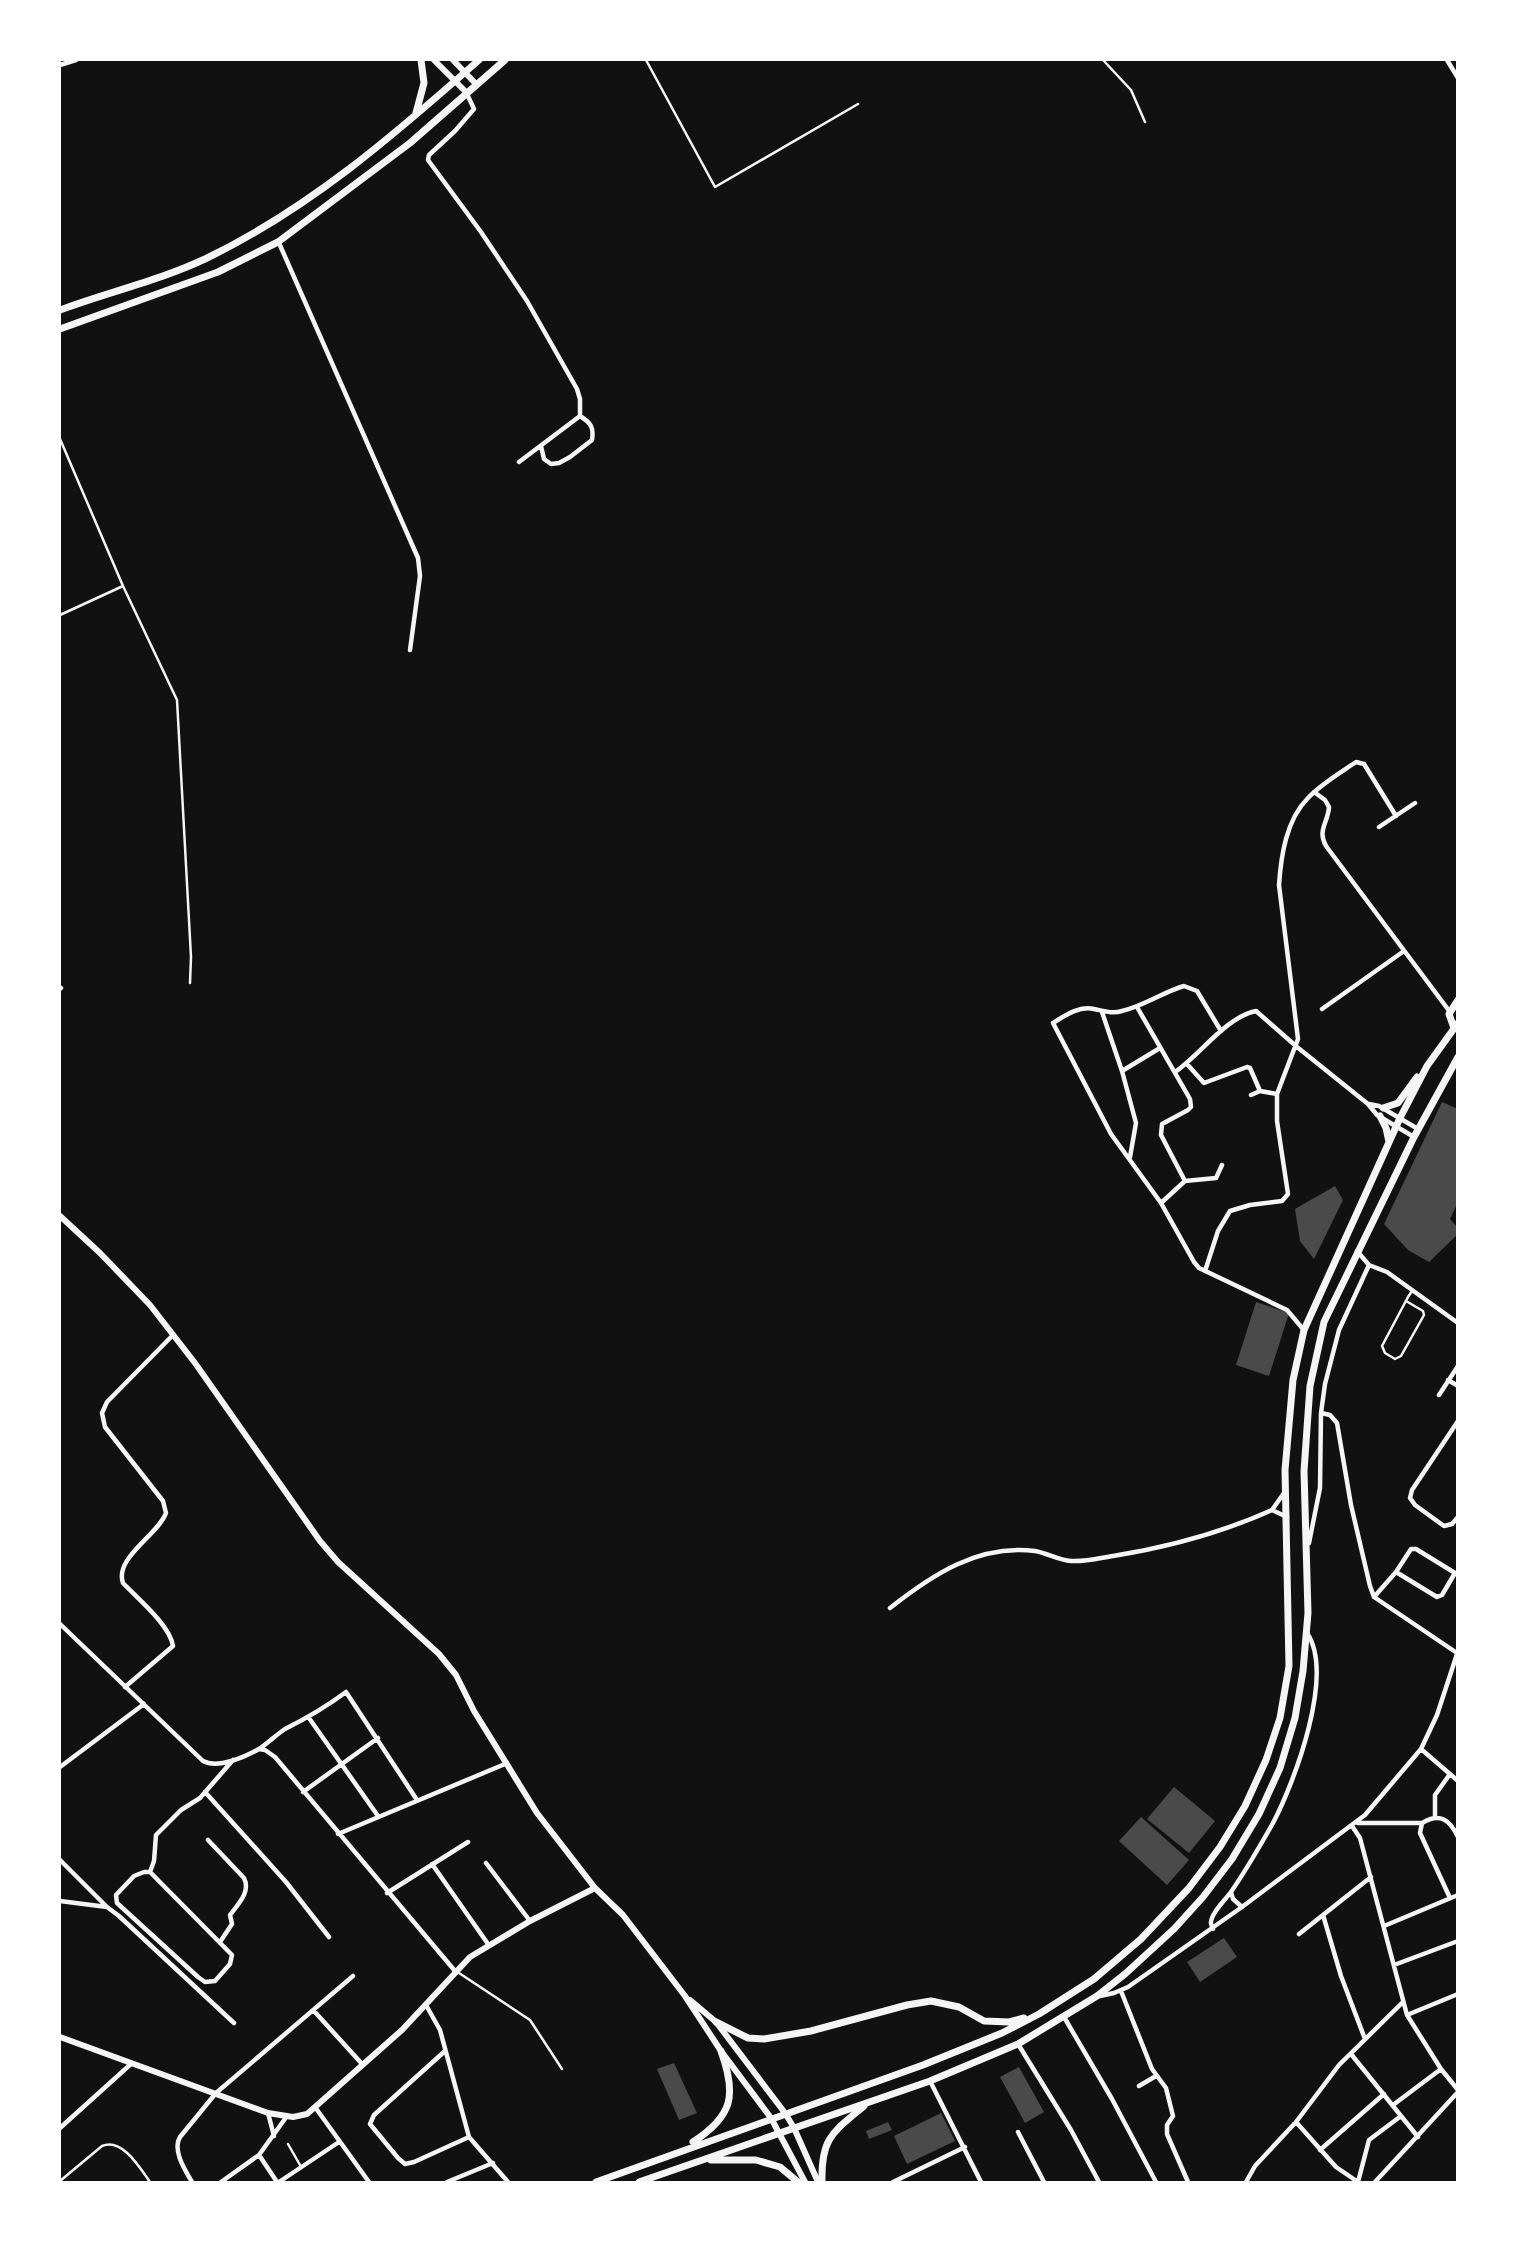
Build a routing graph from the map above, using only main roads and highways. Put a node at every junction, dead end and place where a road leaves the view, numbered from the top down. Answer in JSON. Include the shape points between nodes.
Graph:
{"nodes":[{"id":1,"x":421,"y":60,"type":"edge"},
{"id":2,"x":480,"y":60,"type":"edge"},
{"id":3,"x":505,"y":60,"type":"edge"},
{"id":4,"x":414,"y":117,"type":"junction"},
{"id":5,"x":60,"y":308,"type":"edge"},
{"id":6,"x":60,"y":329,"type":"edge"},
{"id":7,"x":1458,"y":1000,"type":"edge"},
{"id":8,"x":1456,"y":1025,"type":"edge"},
{"id":9,"x":1458,"y":1057,"type":"edge"},
{"id":10,"x":1427,"y":1066,"type":"junction"},
{"id":11,"x":1389,"y":1142,"type":"junction"},
{"id":12,"x":1039,"y":2014,"type":"junction"},
{"id":13,"x":716,"y":2022,"type":"road end"},
{"id":14,"x":721,"y":2052,"type":"road end"},
{"id":15,"x":868,"y":2103,"type":"junction"},
{"id":16,"x":681,"y":2150,"type":"junction"},
{"id":17,"x":704,"y":2159,"type":"junction"},
{"id":18,"x":596,"y":2182,"type":"edge"},
{"id":19,"x":639,"y":2182,"type":"edge"},
{"id":20,"x":798,"y":2182,"type":"edge"},
{"id":21,"x":820,"y":2182,"type":"edge"}],
"edges":[{"from":1,"to":4,"type":"main road","via":[[424,83]]},
{"from":2,"to":4,"type":"main road"},
{"from":3,"to":6,"type":"main road","via":[[410,143],[278,242],[218,272]]},
{"from":4,"to":5,"type":"main road","via":[[331,184],[262,229],[176,271]]},
{"from":7,"to":8,"type":"main road","via":[[1450,1012]]},
{"from":8,"to":10,"type":"main road"},
{"from":9,"to":15,"type":"main road","via":[[1324,1322],[1310,1386],[1304,1471],[1307,1632],[1295,1718],[1280,1768],[1259,1814],[1203,1897],[1150,1953],[1097,1996],[1018,2043]]},
{"from":10,"to":11,"type":"main road"},
{"from":10,"to":11,"type":"main road","via":[[1398,1103],[1381,1112]]},
{"from":11,"to":12,"type":"main road","via":[[1304,1330],[1293,1380],[1284,1492],[1290,1666],[1266,1760],[1245,1806],[1189,1888],[1094,1979]]},
{"from":12,"to":13,"type":"main road","via":[[995,2023],[959,2007],[930,2001],[764,2039],[748,2038]]},
{"from":12,"to":16,"type":"main road","via":[[974,2045]]},
{"from":14,"to":16,"type":"main road","via":[[730,2076],[726,2110],[717,2126]]},
{"from":15,"to":17,"type":"main road"},
{"from":15,"to":21,"type":"main road","via":[[825,2144]]},
{"from":16,"to":18,"type":"main road"},
{"from":17,"to":19,"type":"main road"},
{"from":17,"to":20,"type":"main road","via":[[756,2160],[780,2167]]}]}
